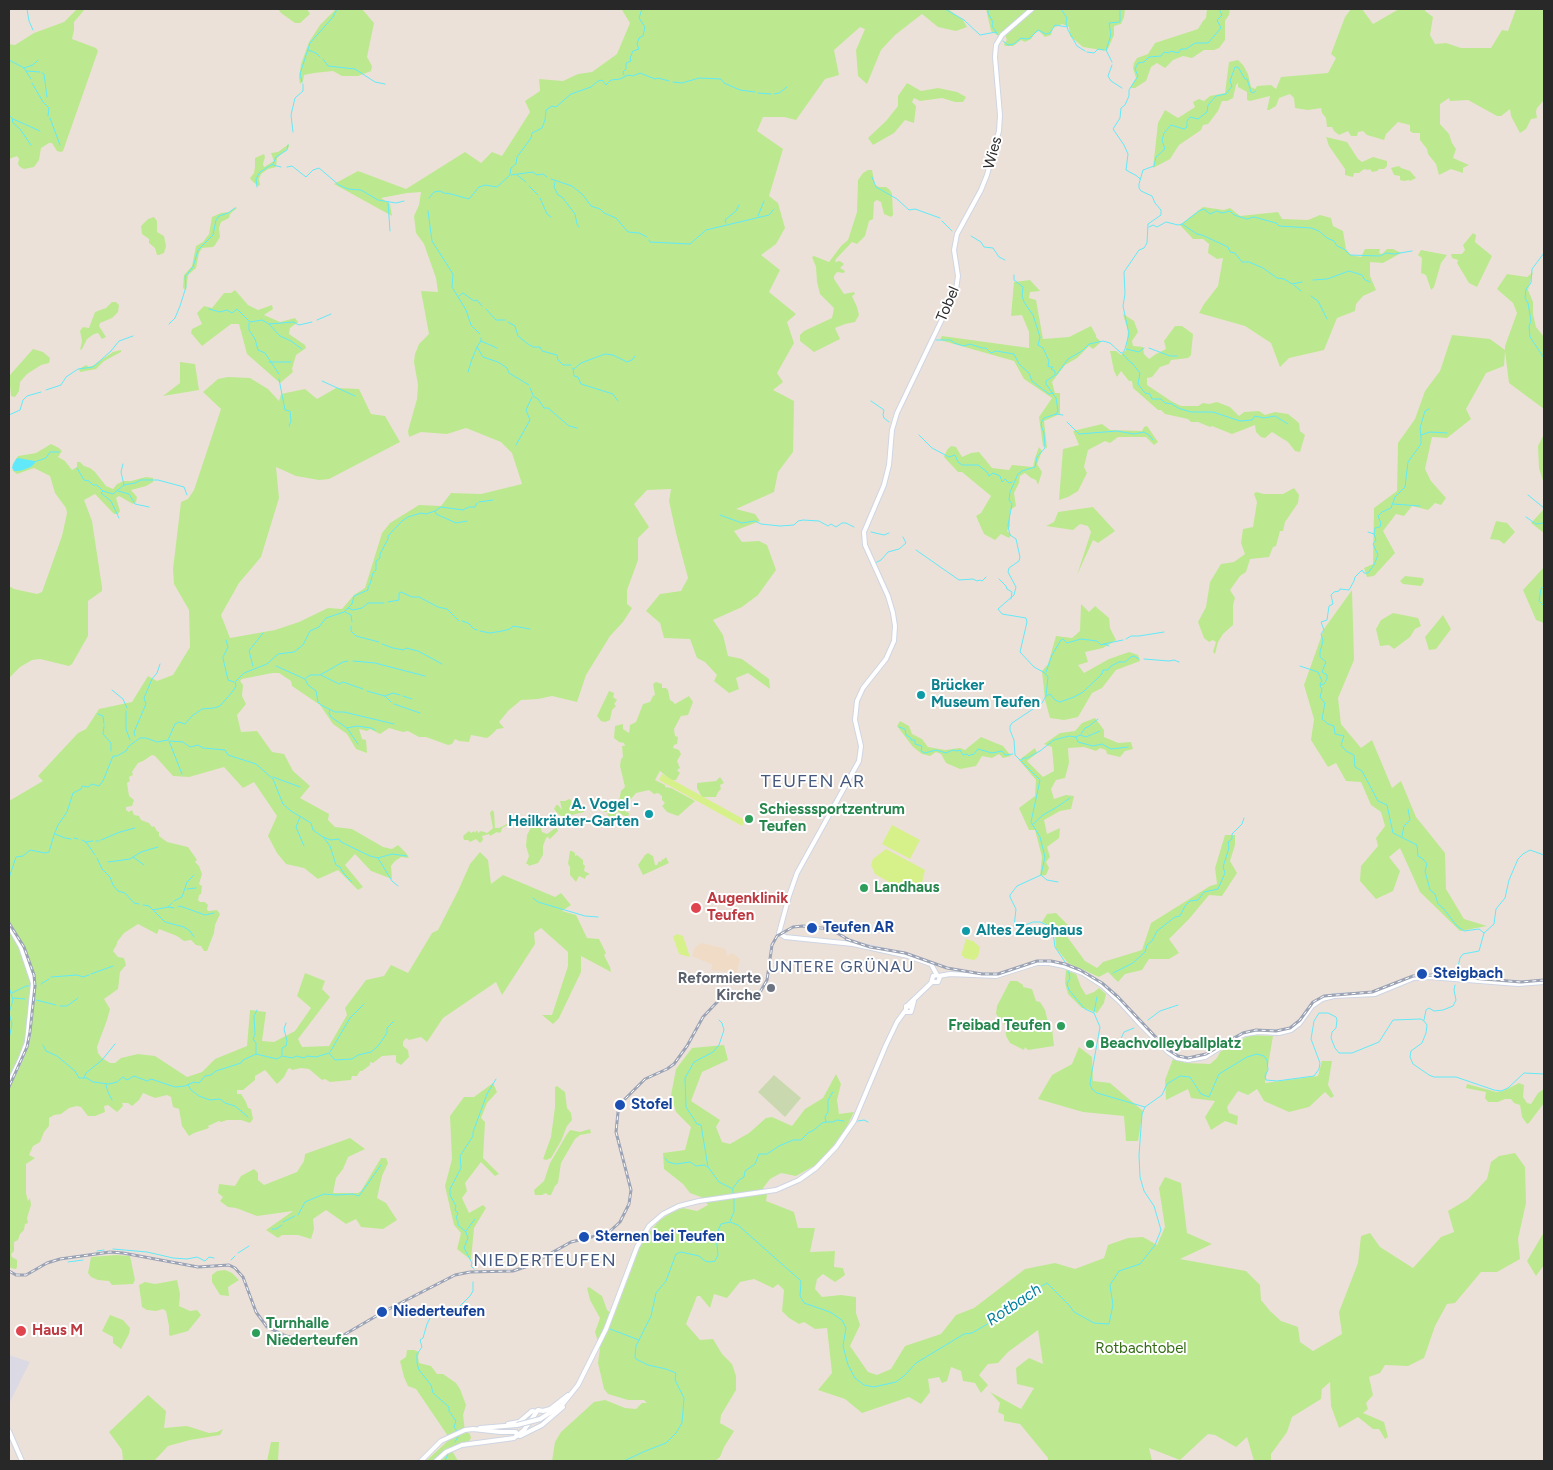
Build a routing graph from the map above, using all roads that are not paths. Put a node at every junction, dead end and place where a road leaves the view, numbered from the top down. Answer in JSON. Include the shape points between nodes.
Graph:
{"nodes":[{"id":1,"x":1032,"y":9,"type":"edge"},
{"id":2,"x":958,"y":231,"type":"joint"},
{"id":3,"x":9,"y":926,"type":"edge"},
{"id":4,"x":936,"y":978,"type":"junction"},
{"id":5,"x":1544,"y":982,"type":"edge"},
{"id":6,"x":9,"y":1083,"type":"edge"},
{"id":7,"x":578,"y":1385,"type":"junction"},
{"id":8,"x":571,"y":1395,"type":"junction"},
{"id":9,"x":537,"y":1411,"type":"junction"},
{"id":10,"x":499,"y":1426,"type":"junction"},
{"id":11,"x":470,"y":1429,"type":"junction"},
{"id":12,"x":9,"y":1431,"type":"edge"},
{"id":13,"x":520,"y":1434,"type":"junction"},
{"id":14,"x":22,"y":1461,"type":"edge"},
{"id":15,"x":421,"y":1461,"type":"edge"},
{"id":16,"x":436,"y":1461,"type":"edge"}],
"edges":[{"from":1,"to":2,"type":"main road","name":"Wies","via":[[998,40],[995,52],[1000,115],[995,146],[981,190]]},
{"from":2,"to":4,"type":"main road","name":"Tobel","via":[[954,243],[957,284],[897,413],[887,474],[865,529],[864,542],[894,613],[894,640],[889,654],[857,701],[855,720],[861,746],[859,761],[795,879],[780,928],[780,935],[853,944],[899,954],[930,964]]},
{"from":3,"to":6,"type":"main road","via":[[22,947],[33,982],[27,1042]]},
{"from":4,"to":5,"type":"main road","via":[[953,975],[994,977],[1044,962],[1078,971],[1103,986],[1171,1054],[1193,1060],[1208,1056],[1246,1034],[1291,1030],[1322,999],[1372,995],[1422,977],[1518,984]]},
{"from":4,"to":7,"type":"main road","via":[[910,1006],[912,1011],[907,1012],[896,1025],[846,1134],[816,1168],[782,1188],[692,1202],[668,1211],[652,1222],[640,1241],[616,1305]]},
{"from":7,"to":8,"type":"main road"},
{"from":7,"to":9,"type":"main road","via":[[554,1406]]},
{"from":8,"to":10,"type":"main road","bridge":true,"via":[[559,1408],[540,1419]]},
{"from":8,"to":13,"type":"main road","via":[[558,1412]]},
{"from":9,"to":10,"type":"main road","via":[[530,1412],[518,1422]]},
{"from":9,"to":13,"type":"main road"},
{"from":10,"to":11,"type":"main road"},
{"from":11,"to":13,"type":"main road"},
{"from":11,"to":15,"type":"main road","via":[[437,1444]]},
{"from":12,"to":14,"type":"main road"},
{"from":13,"to":16,"type":"main road","via":[[507,1440],[462,1445]]}]}
